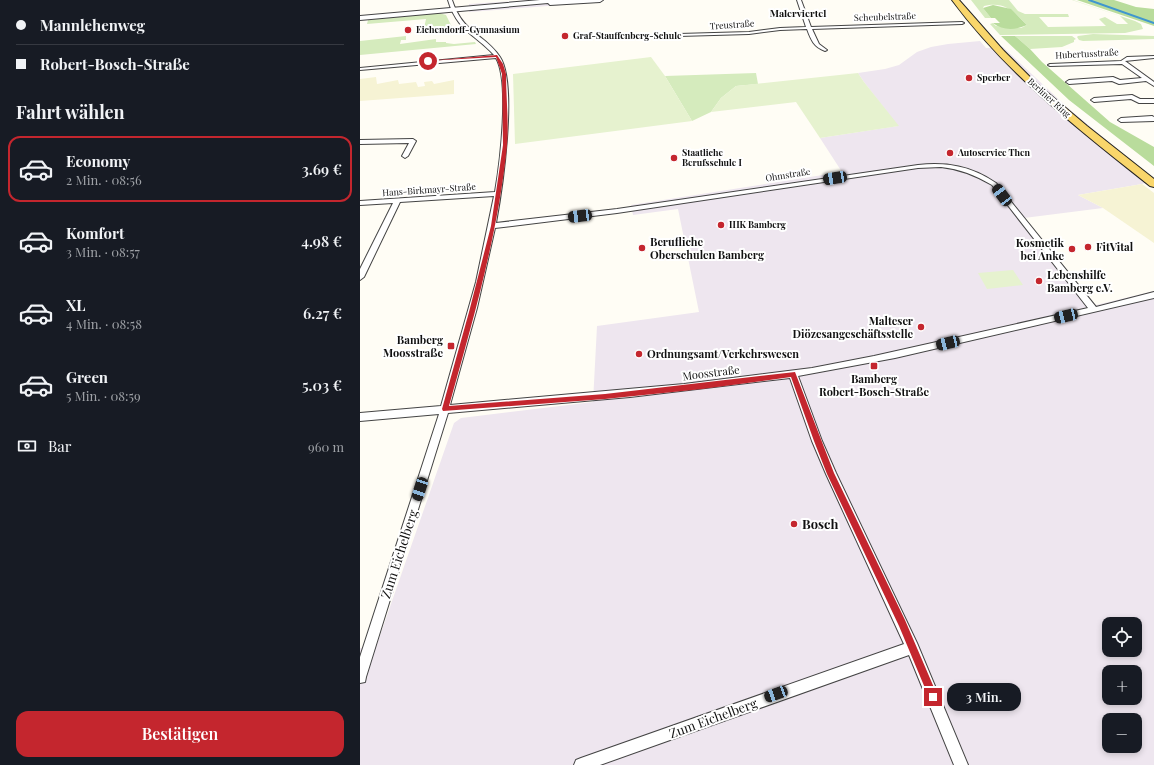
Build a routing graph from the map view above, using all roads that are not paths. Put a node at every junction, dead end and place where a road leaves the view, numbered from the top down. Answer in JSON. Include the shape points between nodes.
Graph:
{"nodes":[{"id":1,"x":450,"y":0,"type":"edge"},
{"id":2,"x":558,"y":0,"type":"edge"},
{"id":3,"x":600,"y":0,"type":"edge"},
{"id":4,"x":799,"y":0,"type":"edge"},
{"id":5,"x":954,"y":0,"type":"edge"},
{"id":6,"x":962,"y":0,"type":"edge"},
{"id":7,"x":477,"y":7,"type":"junction"},
{"id":8,"x":453,"y":9,"type":"junction"},
{"id":9,"x":360,"y":18,"type":"edge"},
{"id":10,"x":962,"y":23,"type":"dead end"},
{"id":11,"x":809,"y":28,"type":"junction"},
{"id":12,"x":679,"y":35,"type":"dead end"},
{"id":13,"x":825,"y":50,"type":"dead end"},
{"id":14,"x":497,"y":56,"type":"junction"},
{"id":15,"x":1154,"y":56,"type":"edge"},
{"id":16,"x":1123,"y":62,"type":"junction"},
{"id":17,"x":1050,"y":65,"type":"dead end"},
{"id":18,"x":360,"y":68,"type":"edge"},
{"id":19,"x":1154,"y":75,"type":"edge"},
{"id":20,"x":1146,"y":77,"type":"junction"},
{"id":21,"x":1069,"y":82,"type":"dead end"},
{"id":22,"x":1154,"y":84,"type":"edge"},
{"id":23,"x":1094,"y":100,"type":"dead end"},
{"id":24,"x":1154,"y":101,"type":"edge"},
{"id":25,"x":1154,"y":119,"type":"edge"},
{"id":26,"x":1121,"y":120,"type":"dead end"},
{"id":27,"x":360,"y":142,"type":"edge"},
{"id":28,"x":405,"y":156,"type":"dead end"},
{"id":29,"x":1154,"y":176,"type":"edge"},
{"id":30,"x":1154,"y":184,"type":"edge"},
{"id":31,"x":498,"y":194,"type":"junction"},
{"id":32,"x":397,"y":201,"type":"junction"},
{"id":33,"x":360,"y":203,"type":"edge"},
{"id":34,"x":493,"y":226,"type":"junction"},
{"id":35,"x":360,"y":277,"type":"edge"},
{"id":36,"x":1154,"y":295,"type":"edge"},
{"id":37,"x":1094,"y":310,"type":"junction"},
{"id":38,"x":793,"y":374,"type":"junction"},
{"id":39,"x":445,"y":409,"type":"junction"},
{"id":40,"x":360,"y":417,"type":"edge"},
{"id":41,"x":913,"y":647,"type":"junction"},
{"id":42,"x":360,"y":677,"type":"edge"},
{"id":43,"x":581,"y":765,"type":"edge"},
{"id":44,"x":960,"y":765,"type":"edge"}],
"edges":[{"from":1,"to":8,"type":"street"},
{"from":2,"to":7,"type":"street"},
{"from":3,"to":7,"type":"street"},
{"from":4,"to":11,"type":"street"},
{"from":5,"to":30,"type":"main road","name":"Berliner Ring","via":[[994,46],[1042,93]]},
{"from":6,"to":29,"type":"main road","name":"Berliner Ring","via":[[1001,46],[1045,89]]},
{"from":7,"to":8,"type":"street"},
{"from":8,"to":9,"type":"street"},
{"from":8,"to":14,"type":"street","via":[[466,29]]},
{"from":10,"to":11,"type":"street","name":"Scheubelstraße"},
{"from":11,"to":12,"type":"street","name":"Treustraße"},
{"from":11,"to":13,"type":"street","via":[[815,42]]},
{"from":14,"to":18,"type":"street"},
{"from":14,"to":31,"type":"street","name":"Zum Eichelberg","via":[[504,74],[505,117],[505,145]]},
{"from":15,"to":16,"type":"street","via":[[1127,58]]},
{"from":16,"to":17,"type":"street","name":"Hubertusstraße"},
{"from":16,"to":20,"type":"street","name":"Hubertusstraße"},
{"from":19,"to":20,"type":"street"},
{"from":20,"to":21,"type":"street","via":[[1119,82],[1113,79]]},
{"from":20,"to":22,"type":"street","name":"Hubertusstraße"},
{"from":23,"to":24,"type":"street","via":[[1132,97],[1139,101]]},
{"from":25,"to":26,"type":"street"},
{"from":27,"to":28,"type":"street","via":[[413,141]]},
{"from":31,"to":32,"type":"street","name":"Hans-Birkmayr-Straße"},
{"from":31,"to":34,"type":"street","name":"Zum Eichelberg"},
{"from":32,"to":33,"type":"street","name":"Hans-Birkmayr-Straße"},
{"from":32,"to":35,"type":"street"},
{"from":34,"to":37,"type":"street","name":"Ohmstraße","via":[[616,211],[924,165],[952,165],[975,172],[994,184]]},
{"from":34,"to":39,"type":"street","name":"Zum Eichelberg"},
{"from":36,"to":37,"type":"street","name":"Moosstraße"},
{"from":37,"to":38,"type":"street","name":"Moosstraße","via":[[880,358]]},
{"from":38,"to":39,"type":"street","name":"Moosstraße","via":[[605,396]]},
{"from":38,"to":41,"type":"street","via":[[831,474]]},
{"from":39,"to":40,"type":"street","name":"Moosstraße"},
{"from":39,"to":42,"type":"street","name":"Zum Eichelberg"},
{"from":41,"to":43,"type":"street","name":"Zum Eichelberg"},
{"from":41,"to":44,"type":"street"}]}
